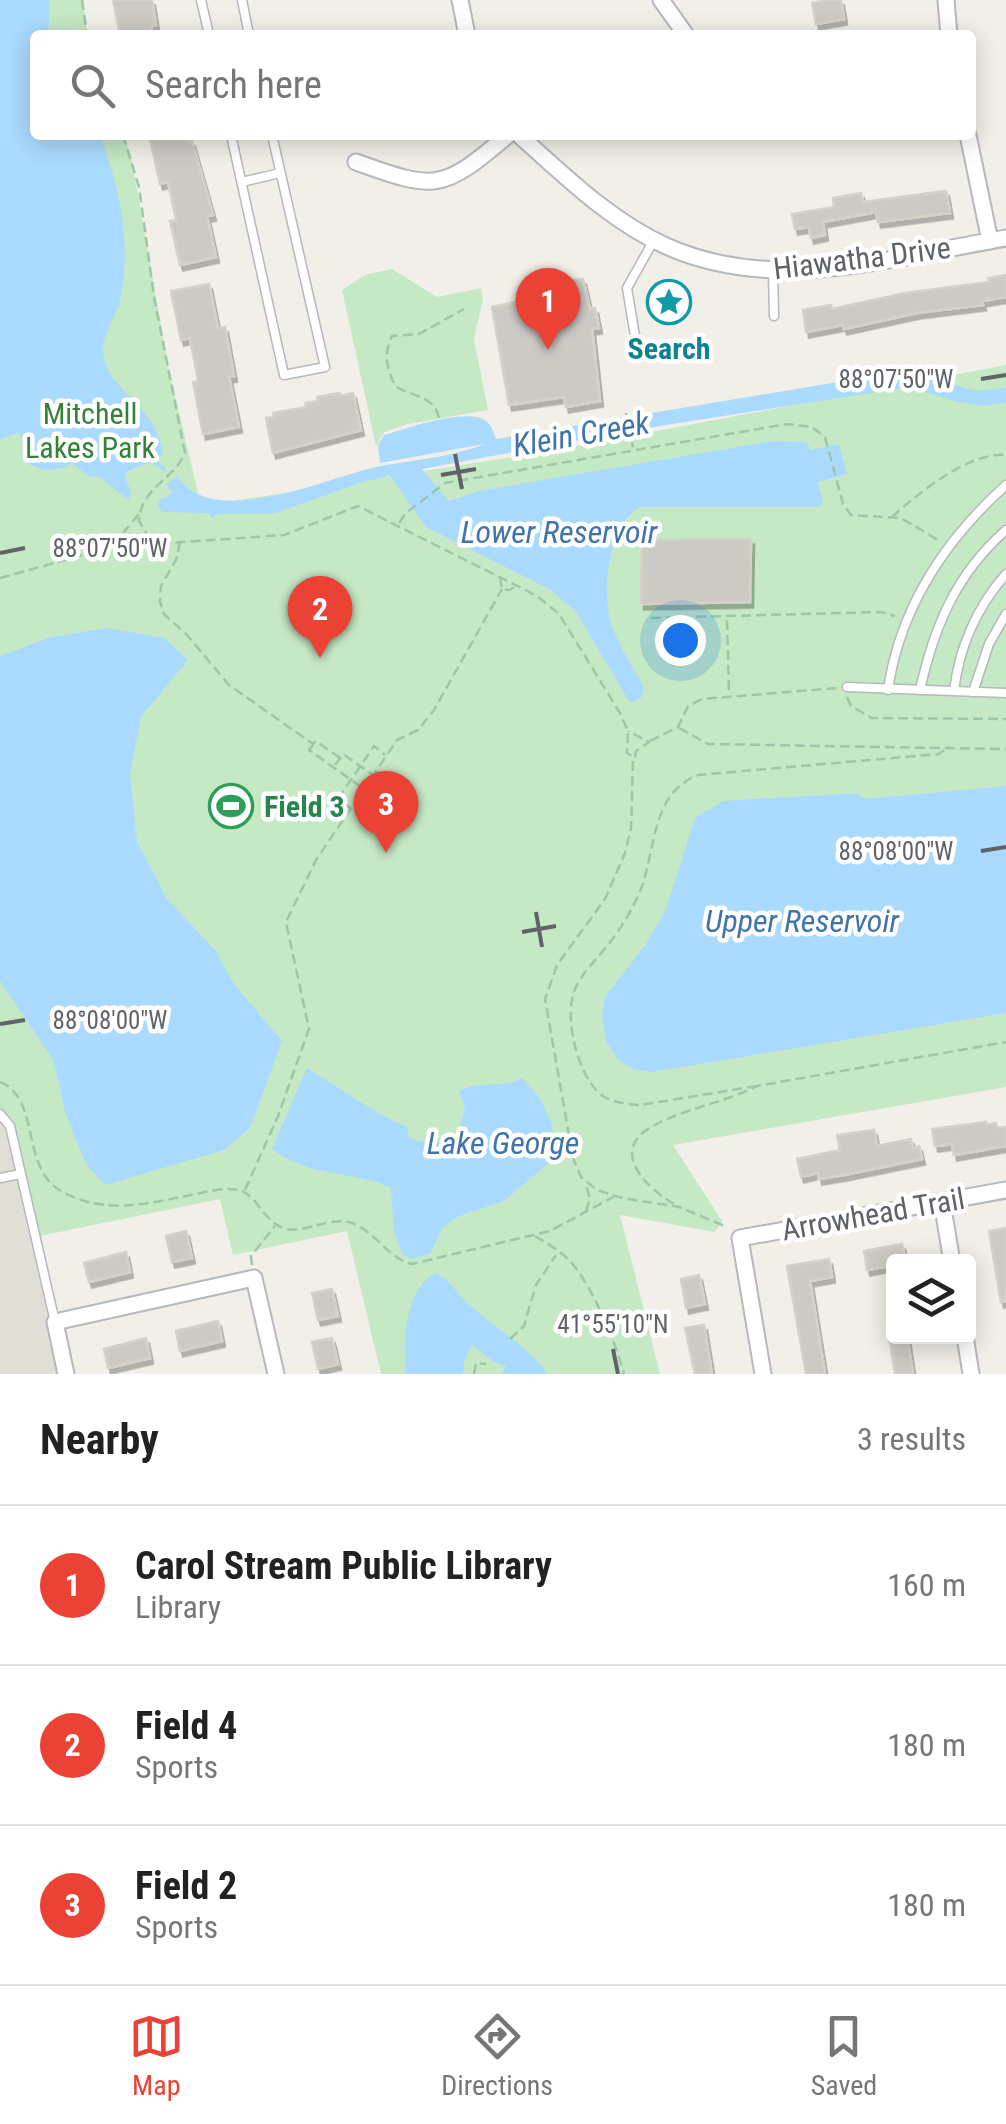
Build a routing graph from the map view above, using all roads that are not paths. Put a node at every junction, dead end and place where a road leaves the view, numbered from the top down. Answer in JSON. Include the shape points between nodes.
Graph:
{"nodes":[{"id":1,"x":201,"y":0,"type":"edge"},
{"id":2,"x":242,"y":0,"type":"edge"},
{"id":3,"x":460,"y":0,"type":"edge"},
{"id":4,"x":661,"y":0,"type":"edge"},
{"id":5,"x":946,"y":0,"type":"edge"},
{"id":6,"x":208,"y":30,"type":"edge"},
{"id":7,"x":249,"y":30,"type":"edge"},
{"id":8,"x":466,"y":30,"type":"edge"},
{"id":9,"x":682,"y":30,"type":"edge"},
{"id":10,"x":949,"y":30,"type":"edge"},
{"id":11,"x":232,"y":140,"type":"edge"},
{"id":12,"x":273,"y":140,"type":"edge"},
{"id":13,"x":502,"y":140,"type":"edge"},
{"id":14,"x":524,"y":140,"type":"edge"},
{"id":15,"x":969,"y":140,"type":"edge"},
{"id":16,"x":356,"y":162,"type":"dead end"},
{"id":17,"x":280,"y":173,"type":"junction"},
{"id":18,"x":242,"y":182,"type":"junction"},
{"id":19,"x":654,"y":240,"type":"junction"},
{"id":20,"x":998,"y":240,"type":"edge"},
{"id":21,"x":773,"y":272,"type":"junction"},
{"id":22,"x":774,"y":316,"type":"dead end"},
{"id":23,"x":636,"y":342,"type":"dead end"},
{"id":24,"x":1006,"y":486,"type":"edge"},
{"id":25,"x":1006,"y":530,"type":"edge"},
{"id":26,"x":1006,"y":574,"type":"edge"},
{"id":27,"x":1006,"y":614,"type":"edge"},
{"id":28,"x":847,"y":688,"type":"road end"},
{"id":29,"x":888,"y":690,"type":"junction"},
{"id":30,"x":920,"y":690,"type":"junction"},
{"id":31,"x":954,"y":692,"type":"junction"},
{"id":32,"x":973,"y":692,"type":"junction"},
{"id":33,"x":1006,"y":694,"type":"edge"},
{"id":34,"x":0,"y":1114,"type":"edge"},
{"id":35,"x":21,"y":1174,"type":"junction"},
{"id":36,"x":0,"y":1178,"type":"edge"},
{"id":37,"x":1006,"y":1190,"type":"edge"},
{"id":38,"x":942,"y":1202,"type":"junction"},
{"id":39,"x":951,"y":1254,"type":"edge"},
{"id":40,"x":55,"y":1322,"type":"junction"},
{"id":41,"x":966,"y":1344,"type":"edge"},
{"id":42,"x":66,"y":1374,"type":"edge"},
{"id":43,"x":276,"y":1374,"type":"edge"},
{"id":44,"x":763,"y":1374,"type":"edge"},
{"id":45,"x":972,"y":1374,"type":"edge"}],
"edges":[{"from":1,"to":6,"type":"lane"},
{"from":2,"to":7,"type":"lane"},
{"from":3,"to":8,"type":"street"},
{"from":4,"to":9,"type":"street"},
{"from":5,"to":10,"type":"street"},
{"from":11,"to":18,"type":"lane"},
{"from":12,"to":17,"type":"lane"},
{"from":13,"to":16,"type":"street","via":[[464,171],[432,181],[410,181]]},
{"from":14,"to":19,"type":"street","name":"Hiawatha Drive","via":[[596,202]]},
{"from":15,"to":20,"type":"street"},
{"from":17,"to":18,"type":"lane"},
{"from":17,"to":18,"type":"lane","via":[[324,367],[284,376]]},
{"from":19,"to":21,"type":"street","name":"Hiawatha Drive","via":[[700,260]]},
{"from":19,"to":23,"type":"lane","via":[[627,288]]},
{"from":20,"to":21,"type":"street","name":"Hiawatha Drive"},
{"from":21,"to":22,"type":"lane"},
{"from":24,"to":29,"type":"lane","via":[[948,546],[906,618]]},
{"from":25,"to":30,"type":"lane","via":[[940,618]]},
{"from":26,"to":31,"type":"lane","via":[[960,654]]},
{"from":27,"to":32,"type":"lane"},
{"from":28,"to":29,"type":"lane"},
{"from":29,"to":30,"type":"lane"},
{"from":30,"to":31,"type":"lane"},
{"from":31,"to":32,"type":"lane"},
{"from":32,"to":33,"type":"lane"},
{"from":34,"to":35,"type":"lane","via":[[10,1126]]},
{"from":35,"to":36,"type":"lane"},
{"from":35,"to":40,"type":"lane"},
{"from":37,"to":38,"type":"street","name":"Arrowhead Trail"},
{"from":38,"to":39,"type":"street"},
{"from":38,"to":44,"type":"street","name":"Arrowhead Trail","via":[[740,1238]]},
{"from":40,"to":42,"type":"street"},
{"from":40,"to":43,"type":"street","via":[[254,1278]]},
{"from":41,"to":45,"type":"street"}]}
